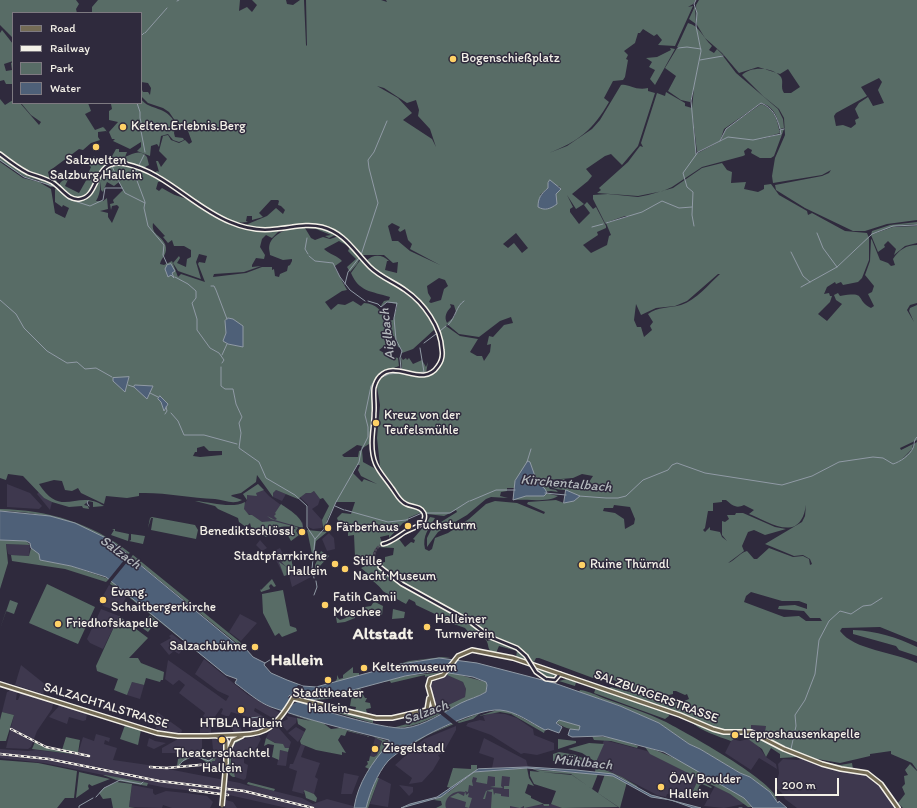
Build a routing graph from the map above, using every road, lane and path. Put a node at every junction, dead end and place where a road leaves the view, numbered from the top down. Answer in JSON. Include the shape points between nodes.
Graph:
{"nodes":[{"id":1,"x":0,"y":154,"type":"edge"},
{"id":2,"x":383,"y":544,"type":"tunnel mouth"},
{"id":3,"x":380,"y":567,"type":"tunnel mouth"},
{"id":4,"x":560,"y":674,"type":"junction"},
{"id":5,"x":0,"y":684,"type":"edge"},
{"id":6,"x":430,"y":705,"type":"junction"},
{"id":7,"x":427,"y":710,"type":"junction"},
{"id":8,"x":226,"y":734,"type":"junction"},
{"id":9,"x":249,"y":734,"type":"junction"},
{"id":10,"x":232,"y":735,"type":"junction"},
{"id":11,"x":208,"y":736,"type":"junction"},
{"id":12,"x":225,"y":740,"type":"junction"},
{"id":13,"x":232,"y":741,"type":"junction"},
{"id":14,"x":226,"y":756,"type":"junction"},
{"id":15,"x":222,"y":807,"type":"edge"},
{"id":16,"x":898,"y":808,"type":"edge"}],
"edges":[{"from":1,"to":2,"type":"main road","via":[[23,170],[49,181],[68,196],[78,199],[90,193],[104,169],[112,164],[122,163],[161,179],[206,210],[233,224],[262,230],[304,225],[323,228],[342,237],[377,273],[405,290],[420,304],[434,324],[442,346],[442,360],[429,374],[417,376],[395,371],[383,374],[375,385],[372,444],[377,468],[403,502],[419,508],[424,515],[418,526],[392,542]]},
{"from":3,"to":4,"type":"main road","bridge":true,"via":[[402,584],[469,621],[490,637],[517,648],[541,676],[549,680],[557,679]]},
{"from":4,"to":6,"type":"main road","name":"SALZBURGERSTRASSE","via":[[513,658],[472,650],[461,654],[445,673],[430,679]]},
{"from":4,"to":16,"type":"main road","name":"SALZBURGERSTRASSE","via":[[676,713],[713,729],[724,732],[751,732],[822,764],[870,774],[881,784]]},
{"from":5,"to":11,"type":"main road","name":"SALZACHTALSTRASSE","via":[[157,733]]},
{"from":6,"to":7,"type":"main road"},
{"from":6,"to":7,"type":"main road","via":[[434,708],[432,712]]},
{"from":7,"to":9,"type":"main road","name":"SALZACHTALSTRASSE","via":[[392,718],[376,718],[293,699],[284,714],[265,731]]},
{"from":8,"to":10,"type":"main road","name":"SALZACHTALSTRASSE"},
{"from":8,"to":11,"type":"main road","name":"SALZACHTALSTRASSE"},
{"from":8,"to":12,"type":"main road"},
{"from":9,"to":10,"type":"main road","name":"SALZACHTALSTRASSE"},
{"from":9,"to":13,"type":"main road","name":"SALZACHTALSTRASSE"},
{"from":10,"to":13,"type":"main road"},
{"from":11,"to":12,"type":"main road","name":"SALZACHTALSTRASSE","via":[[219,736]]},
{"from":12,"to":13,"type":"main road","name":"SALZACHTALSTRASSE"},
{"from":12,"to":14,"type":"main road"},
{"from":13,"to":14,"type":"main road"},
{"from":14,"to":15,"type":"main road","bridge":true}]}
